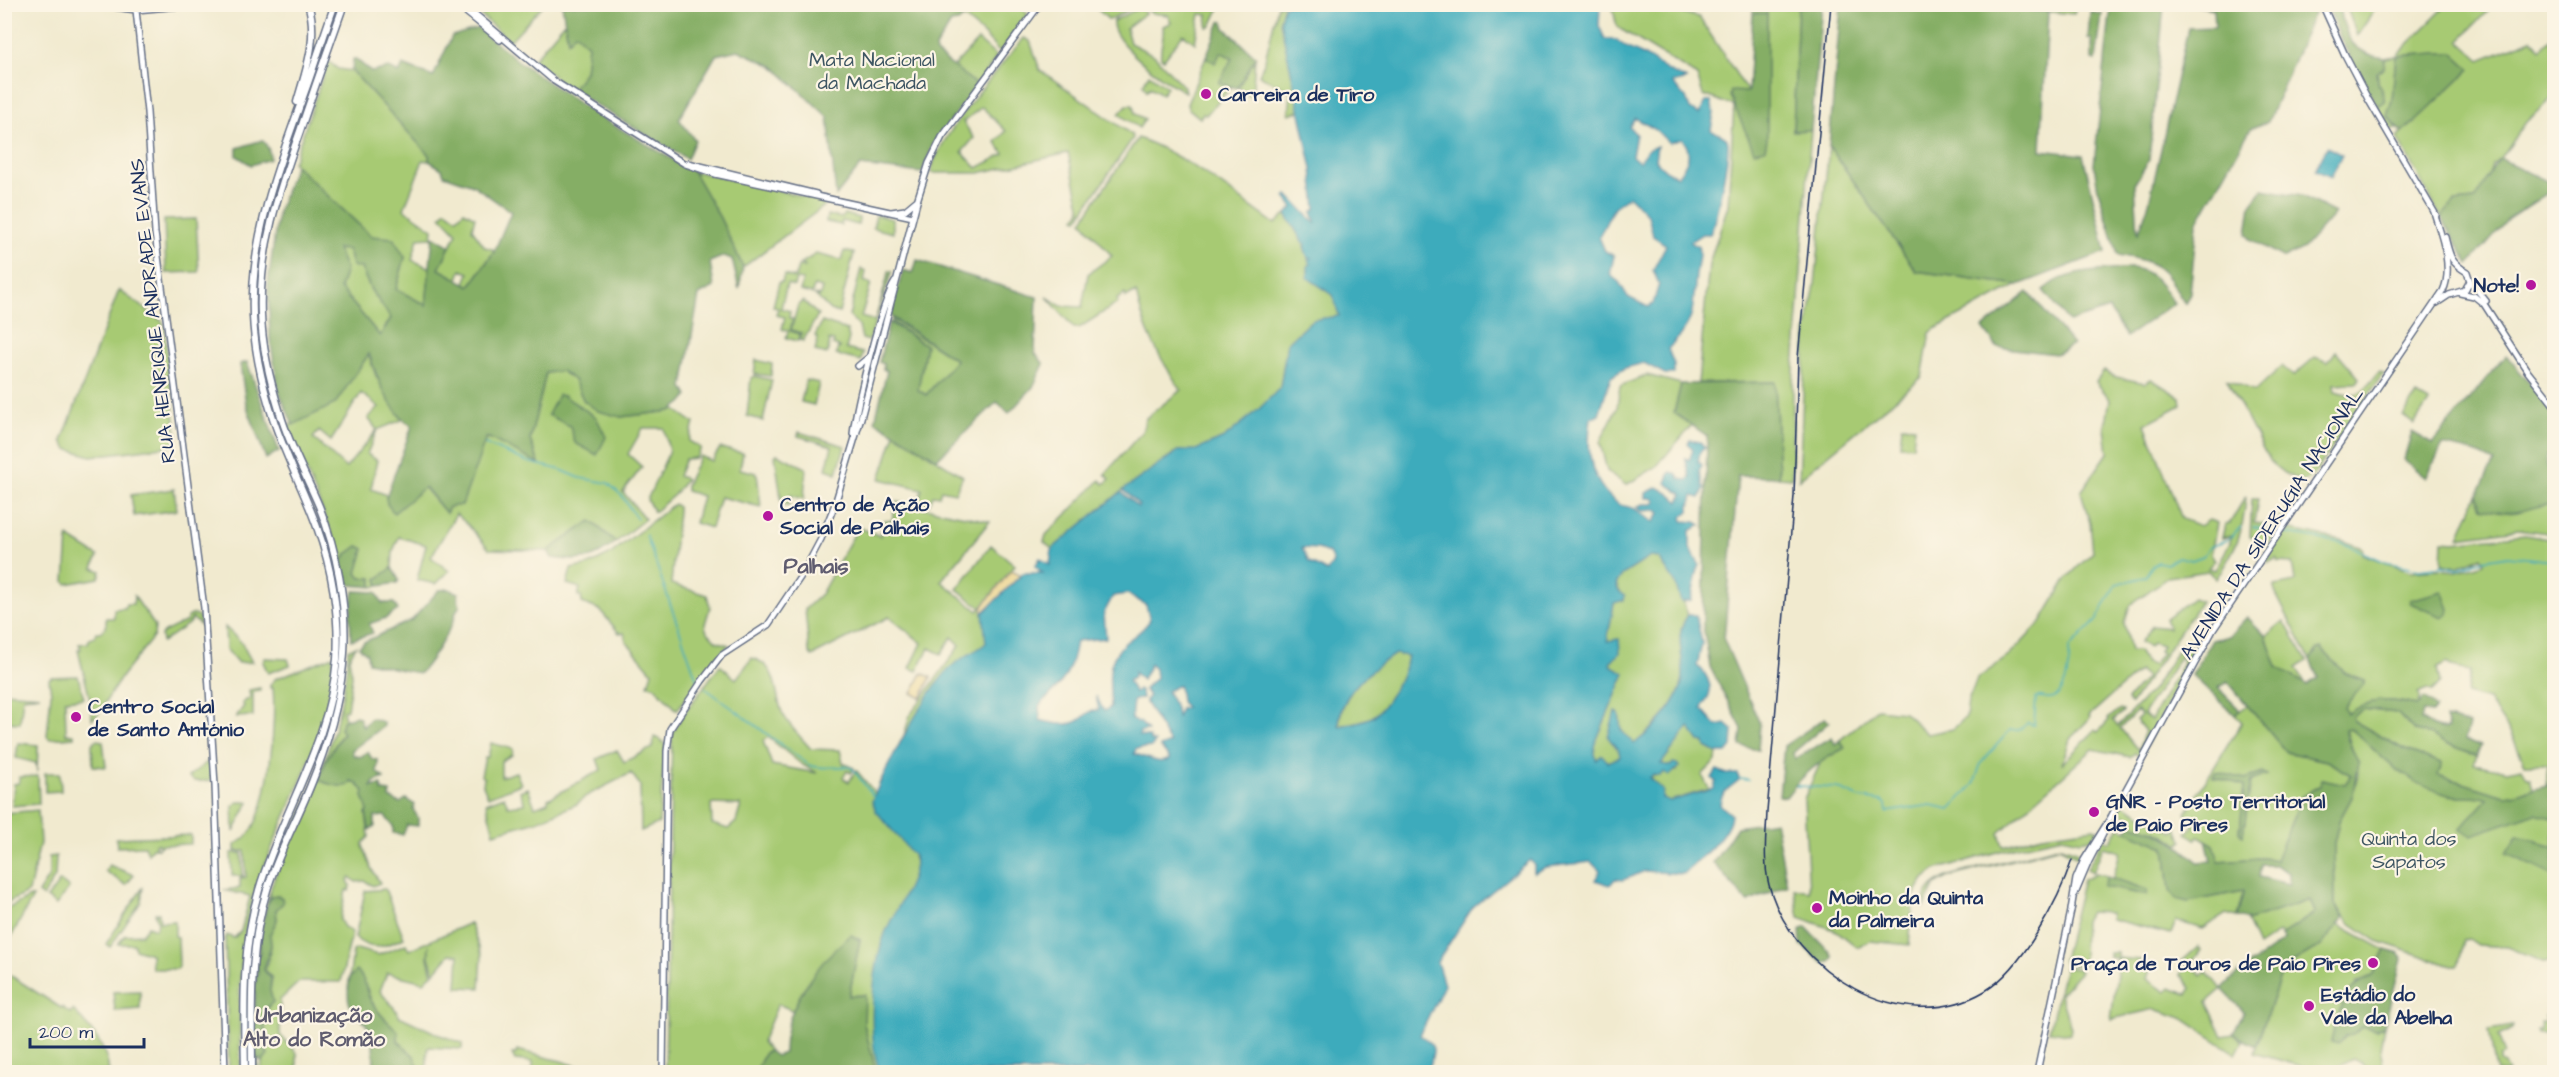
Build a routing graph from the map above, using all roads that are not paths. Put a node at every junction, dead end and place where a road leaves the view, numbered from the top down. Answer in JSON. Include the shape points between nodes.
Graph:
{"nodes":[{"id":1,"x":93,"y":4,"type":"edge"},
{"id":2,"x":201,"y":4,"type":"edge"},
{"id":3,"x":306,"y":4,"type":"edge"},
{"id":4,"x":335,"y":4,"type":"edge"},
{"id":5,"x":344,"y":4,"type":"edge"},
{"id":6,"x":456,"y":4,"type":"edge"},
{"id":7,"x":463,"y":4,"type":"edge"},
{"id":8,"x":1040,"y":4,"type":"edge"},
{"id":9,"x":2322,"y":4,"type":"edge"},
{"id":10,"x":135,"y":10,"type":"junction"},
{"id":11,"x":509,"y":46,"type":"junction"},
{"id":12,"x":290,"y":132,"type":"junction"},
{"id":13,"x":918,"y":198,"type":"junction"},
{"id":14,"x":2434,"y":212,"type":"junction"},
{"id":15,"x":897,"y":213,"type":"junction"},
{"id":16,"x":913,"y":217,"type":"junction"},
{"id":17,"x":909,"y":233,"type":"junction"},
{"id":18,"x":2459,"y":268,"type":"junction"},
{"id":19,"x":2446,"y":279,"type":"junction"},
{"id":20,"x":2470,"y":281,"type":"junction"},
{"id":21,"x":895,"y":282,"type":"junction"},
{"id":22,"x":2458,"y":293,"type":"junction"},
{"id":23,"x":2433,"y":306,"type":"junction"},
{"id":24,"x":2510,"y":344,"type":"junction"},
{"id":25,"x":873,"y":350,"type":"junction"},
{"id":26,"x":864,"y":383,"type":"junction"},
{"id":27,"x":2554,"y":405,"type":"edge"},
{"id":28,"x":852,"y":445,"type":"junction"},
{"id":29,"x":225,"y":1072,"type":"edge"},
{"id":30,"x":245,"y":1072,"type":"edge"},
{"id":31,"x":252,"y":1072,"type":"edge"},
{"id":32,"x":663,"y":1072,"type":"edge"},
{"id":33,"x":2037,"y":1072,"type":"edge"}],
"edges":[{"from":1,"to":10,"type":"main road"},
{"from":2,"to":10,"type":"main road"},
{"from":3,"to":12,"type":"highway","via":[[313,35]]},
{"from":4,"to":12,"type":"highway"},
{"from":5,"to":31,"type":"highway","via":[[284,177],[265,248],[261,281],[267,363],[280,416],[319,506],[337,563],[344,650],[331,729],[312,783],[274,867],[259,916],[252,972]]},
{"from":6,"to":11,"type":"main road"},
{"from":7,"to":11,"type":"main road"},
{"from":8,"to":13,"type":"main road","via":[[942,137]]},
{"from":9,"to":14,"type":"main road","via":[[2359,81]]},
{"from":10,"to":29,"type":"main road","name":"RUA HENRIQUE ANDRADE EVANS","via":[[155,233],[204,608]]},
{"from":11,"to":15,"type":"main road","via":[[554,81],[692,167]]},
{"from":12,"to":30,"type":"highway","via":[[259,238],[252,292],[253,327],[275,424],[327,562],[335,596],[337,656],[324,727],[268,862],[251,920],[243,976]]},
{"from":13,"to":15,"type":"main road"},
{"from":13,"to":16,"type":"main road"},
{"from":14,"to":18,"type":"main road","via":[[2451,259]]},
{"from":14,"to":19,"type":"main road","via":[[2441,232]]},
{"from":15,"to":16,"type":"main road"},
{"from":15,"to":17,"type":"main road"},
{"from":16,"to":17,"type":"main road"},
{"from":17,"to":21,"type":"main road"},
{"from":18,"to":19,"type":"main road","via":[[2451,270]]},
{"from":18,"to":20,"type":"main road"},
{"from":19,"to":22,"type":"main road","via":[[2449,290]]},
{"from":19,"to":23,"type":"main road","name":"AVENIDA DA SIDERUGIA NACIONAL"},
{"from":20,"to":22,"type":"main road"},
{"from":20,"to":24,"type":"main road"},
{"from":21,"to":25,"type":"main road"},
{"from":21,"to":28,"type":"main road"},
{"from":22,"to":23,"type":"main road"},
{"from":22,"to":24,"type":"main road","via":[[2474,296],[2484,304]]},
{"from":23,"to":33,"type":"main road","name":"AVENIDA DA SIDERUGIA NACIONAL","via":[[2213,630],[2111,817],[2079,883],[2071,909]]},
{"from":24,"to":27,"type":"main road"},
{"from":25,"to":26,"type":"main road"},
{"from":25,"to":26,"type":"main road","via":[[858,368]]},
{"from":26,"to":28,"type":"main road"},
{"from":28,"to":32,"type":"main road","via":[[831,516],[799,581],[765,627],[722,655],[675,720],[668,737]]}]}
